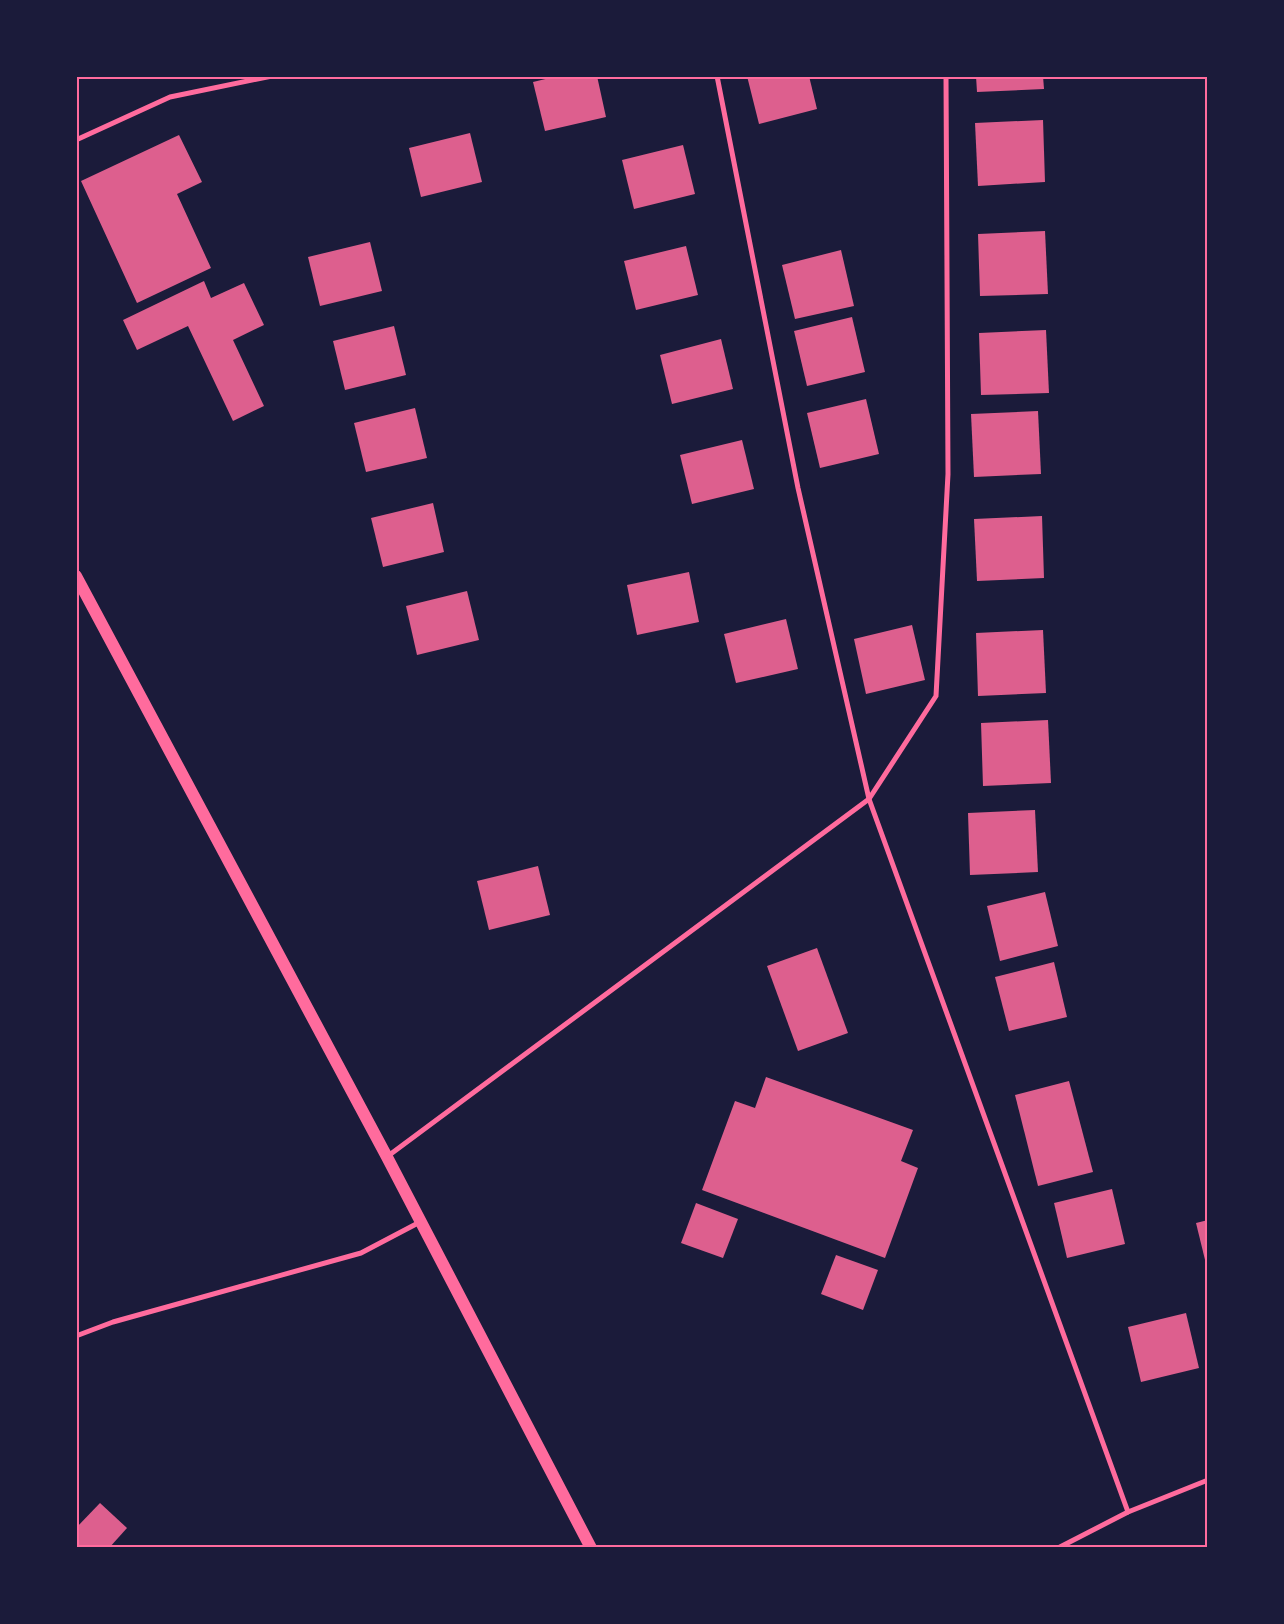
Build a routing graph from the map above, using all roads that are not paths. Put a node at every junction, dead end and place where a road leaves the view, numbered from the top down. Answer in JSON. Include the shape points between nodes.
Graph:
{"nodes":[{"id":1,"x":272,"y":76,"type":"edge"},
{"id":2,"x":716,"y":76,"type":"edge"},
{"id":3,"x":946,"y":76,"type":"edge"},
{"id":4,"x":76,"y":140,"type":"edge"},
{"id":5,"x":76,"y":576,"type":"edge"},
{"id":6,"x":869,"y":799,"type":"junction"},
{"id":7,"x":387,"y":1156,"type":"junction"},
{"id":8,"x":421,"y":1222,"type":"junction"},
{"id":9,"x":76,"y":1336,"type":"edge"},
{"id":10,"x":1208,"y":1480,"type":"edge"},
{"id":11,"x":1128,"y":1512,"type":"junction"},
{"id":12,"x":591,"y":1548,"type":"edge"},
{"id":13,"x":1058,"y":1548,"type":"edge"}],
"edges":[{"from":1,"to":4,"type":"street","via":[[170,97]]},
{"from":2,"to":6,"type":"street","via":[[798,488]]},
{"from":3,"to":6,"type":"street","via":[[948,474],[936,696]]},
{"from":5,"to":7,"type":"main road"},
{"from":6,"to":7,"type":"street"},
{"from":6,"to":11,"type":"street"},
{"from":7,"to":8,"type":"main road"},
{"from":8,"to":9,"type":"street","via":[[361,1254],[113,1322]]},
{"from":8,"to":12,"type":"main road"},
{"from":10,"to":11,"type":"street"},
{"from":11,"to":13,"type":"street"}]}
